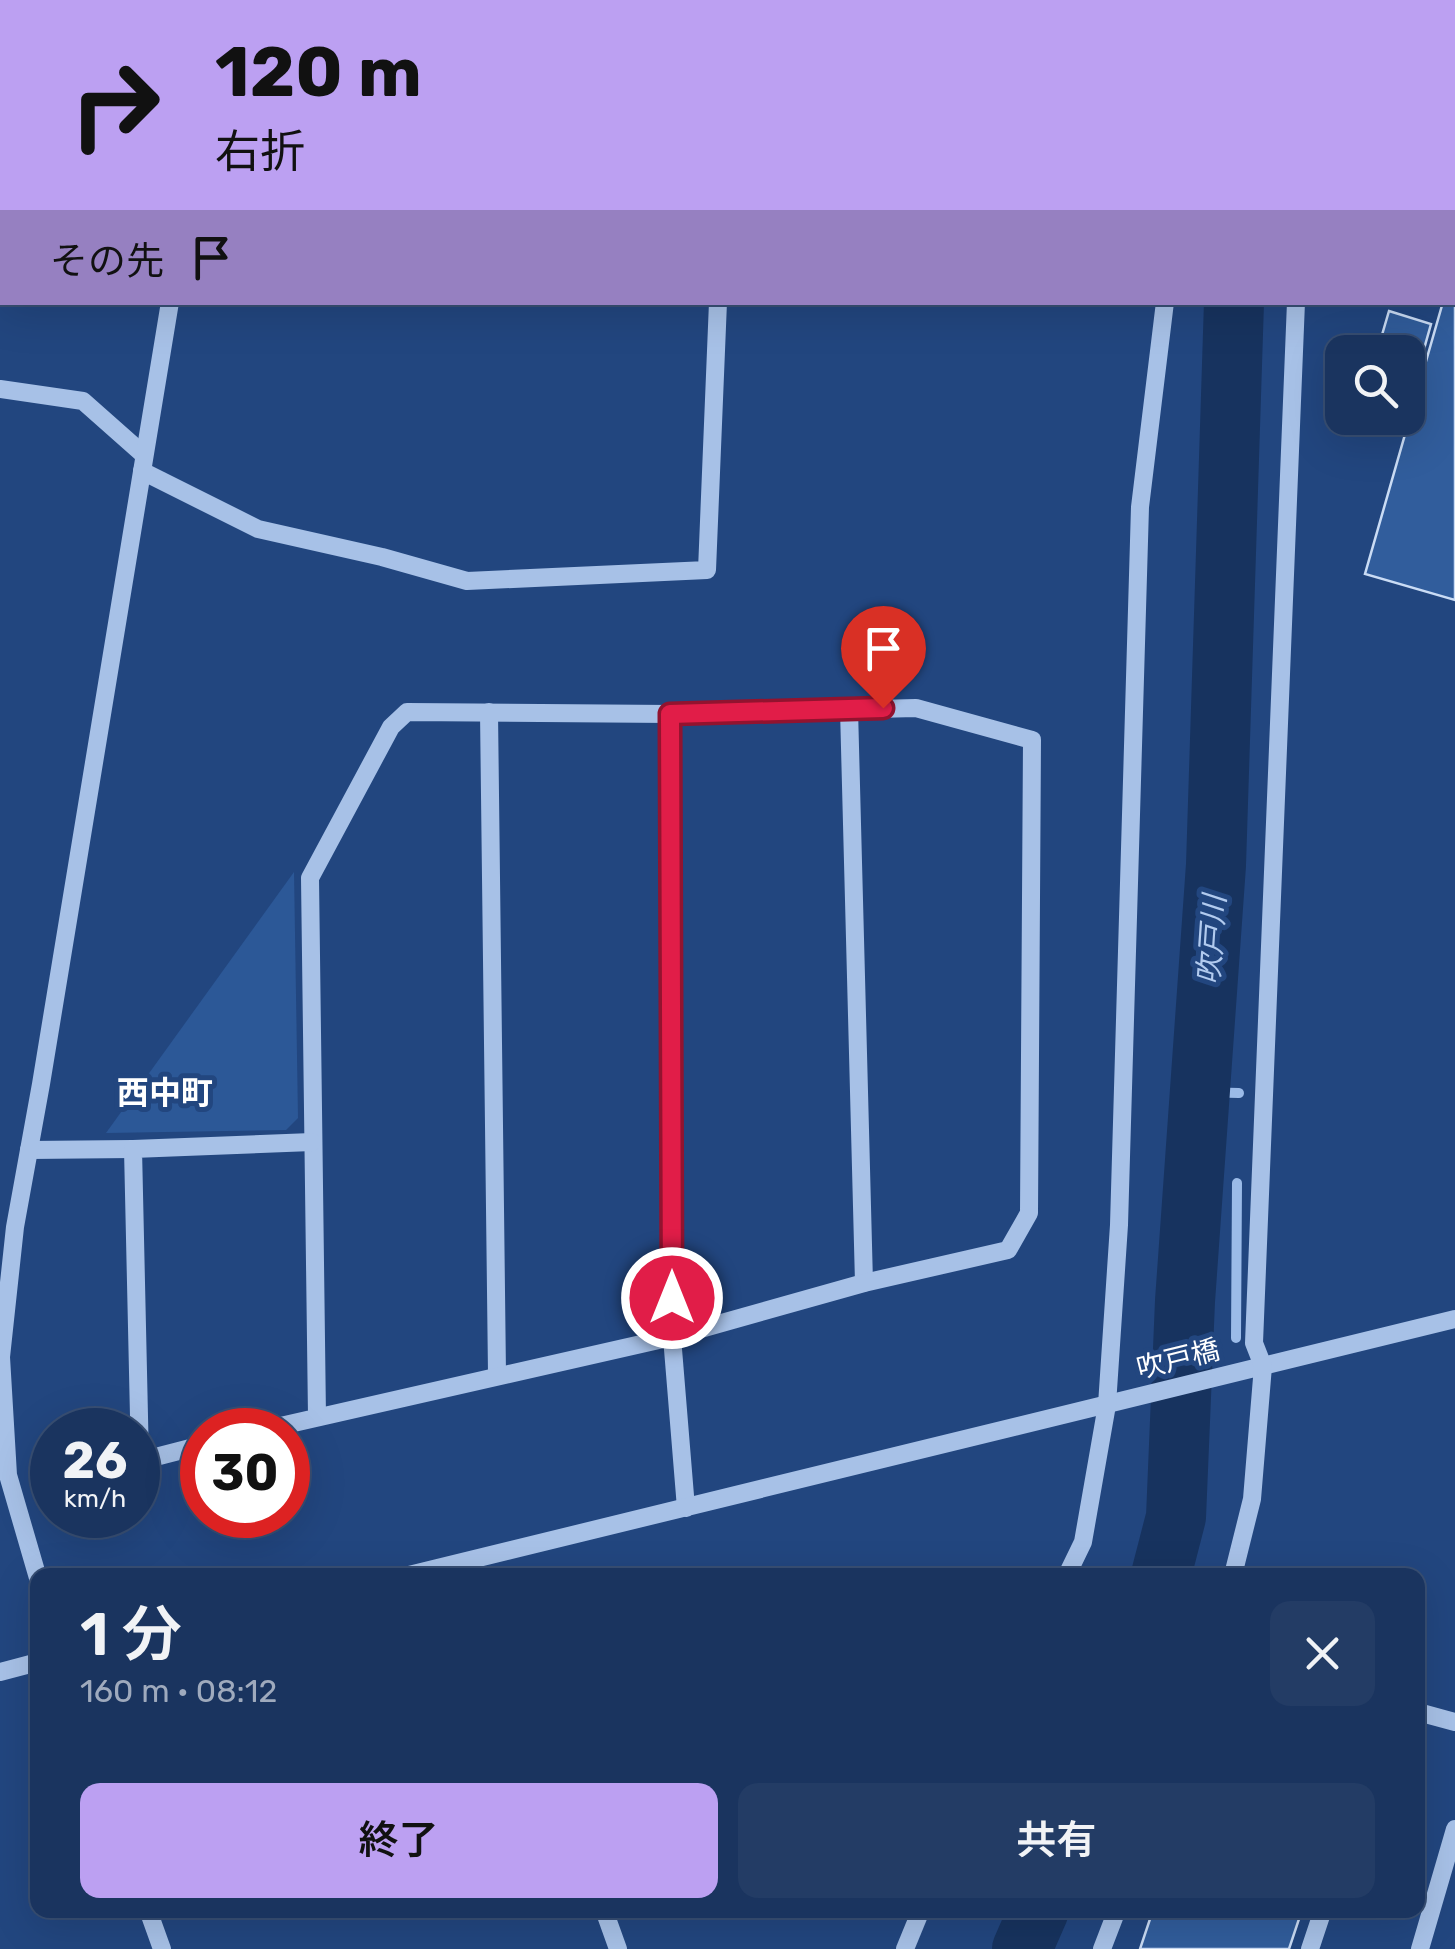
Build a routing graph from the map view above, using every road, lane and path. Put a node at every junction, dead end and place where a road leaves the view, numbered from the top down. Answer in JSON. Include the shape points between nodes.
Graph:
{"nodes":[{"id":1,"x":169,"y":305,"type":"edge"},
{"id":2,"x":718,"y":305,"type":"edge"},
{"id":3,"x":1164,"y":305,"type":"edge"},
{"id":4,"x":1296,"y":305,"type":"edge"},
{"id":5,"x":0,"y":390,"type":"edge"},
{"id":6,"x":143,"y":463,"type":"junction"},
{"id":7,"x":850,"y":709,"type":"junction"},
{"id":8,"x":489,"y":712,"type":"junction"},
{"id":9,"x":670,"y":714,"type":"junction"},
{"id":10,"x":312,"y":1142,"type":"junction"},
{"id":11,"x":132,"y":1149,"type":"junction"},
{"id":12,"x":29,"y":1150,"type":"junction"},
{"id":13,"x":864,"y":1283,"type":"junction"},
{"id":14,"x":1455,"y":1319,"type":"edge"},
{"id":15,"x":672,"y":1337,"type":"junction"},
{"id":16,"x":1262,"y":1366,"type":"junction"},
{"id":17,"x":497,"y":1374,"type":"junction"},
{"id":18,"x":1107,"y":1405,"type":"junction"},
{"id":19,"x":317,"y":1417,"type":"junction"},
{"id":20,"x":310,"y":1419,"type":"edge"},
{"id":21,"x":180,"y":1450,"type":"edge"},
{"id":22,"x":686,"y":1508,"type":"junction"},
{"id":23,"x":488,"y":1566,"type":"edge"},
{"id":24,"x":35,"y":1568,"type":"edge"},
{"id":25,"x":1070,"y":1568,"type":"edge"},
{"id":26,"x":1235,"y":1568,"type":"edge"},
{"id":27,"x":30,"y":1664,"type":"edge"},
{"id":28,"x":0,"y":1672,"type":"edge"},
{"id":29,"x":1425,"y":1714,"type":"edge"},
{"id":30,"x":1455,"y":1722,"type":"edge"},
{"id":31,"x":1455,"y":1829,"type":"edge"},
{"id":32,"x":1427,"y":1889,"type":"edge"},
{"id":33,"x":151,"y":1918,"type":"edge"},
{"id":34,"x":607,"y":1918,"type":"edge"},
{"id":35,"x":918,"y":1918,"type":"edge"},
{"id":36,"x":1114,"y":1918,"type":"edge"},
{"id":37,"x":1320,"y":1918,"type":"edge"},
{"id":38,"x":1424,"y":1918,"type":"edge"},
{"id":39,"x":162,"y":1949,"type":"edge"},
{"id":40,"x":618,"y":1949,"type":"edge"},
{"id":41,"x":905,"y":1949,"type":"edge"},
{"id":42,"x":1102,"y":1949,"type":"edge"},
{"id":43,"x":1310,"y":1949,"type":"edge"},
{"id":44,"x":1420,"y":1949,"type":"edge"}],
"edges":[{"from":1,"to":6,"type":"street"},
{"from":2,"to":6,"type":"street","via":[[707,570],[467,581],[258,528]]},
{"from":3,"to":18,"type":"street","via":[[1140,507],[1119,1224]]},
{"from":4,"to":16,"type":"street","via":[[1254,1343]]},
{"from":5,"to":6,"type":"street","via":[[83,401]]},
{"from":6,"to":12,"type":"street"},
{"from":7,"to":9,"type":"street"},
{"from":7,"to":13,"type":"street"},
{"from":7,"to":13,"type":"street","via":[[916,708],[1032,740],[1029,1212],[1008,1250]]},
{"from":8,"to":9,"type":"street"},
{"from":8,"to":10,"type":"street","via":[[407,712],[391,728],[310,878]]},
{"from":8,"to":17,"type":"street"},
{"from":9,"to":15,"type":"street"},
{"from":10,"to":11,"type":"street"},
{"from":10,"to":19,"type":"street"},
{"from":11,"to":12,"type":"street"},
{"from":11,"to":21,"type":"street","via":[[140,1460]]},
{"from":12,"to":24,"type":"street","via":[[1,1358],[8,1475]]},
{"from":13,"to":15,"type":"street"},
{"from":14,"to":16,"type":"street","name":"吹戸橋"},
{"from":15,"to":17,"type":"street"},
{"from":15,"to":22,"type":"street"},
{"from":16,"to":18,"type":"street","name":"吹戸橋"},
{"from":16,"to":26,"type":"street","via":[[1252,1498]]},
{"from":17,"to":19,"type":"street"},
{"from":18,"to":22,"type":"street","name":"吹戸橋"},
{"from":18,"to":25,"type":"street","via":[[1083,1542]]},
{"from":19,"to":20,"type":"street"},
{"from":22,"to":23,"type":"street","name":"吹戸橋"},
{"from":27,"to":28,"type":"street"},
{"from":29,"to":30,"type":"street"},
{"from":31,"to":32,"type":"street"},
{"from":33,"to":39,"type":"street"},
{"from":34,"to":40,"type":"street"},
{"from":35,"to":41,"type":"street"},
{"from":36,"to":42,"type":"street"},
{"from":37,"to":43,"type":"street"},
{"from":38,"to":44,"type":"street"}]}
